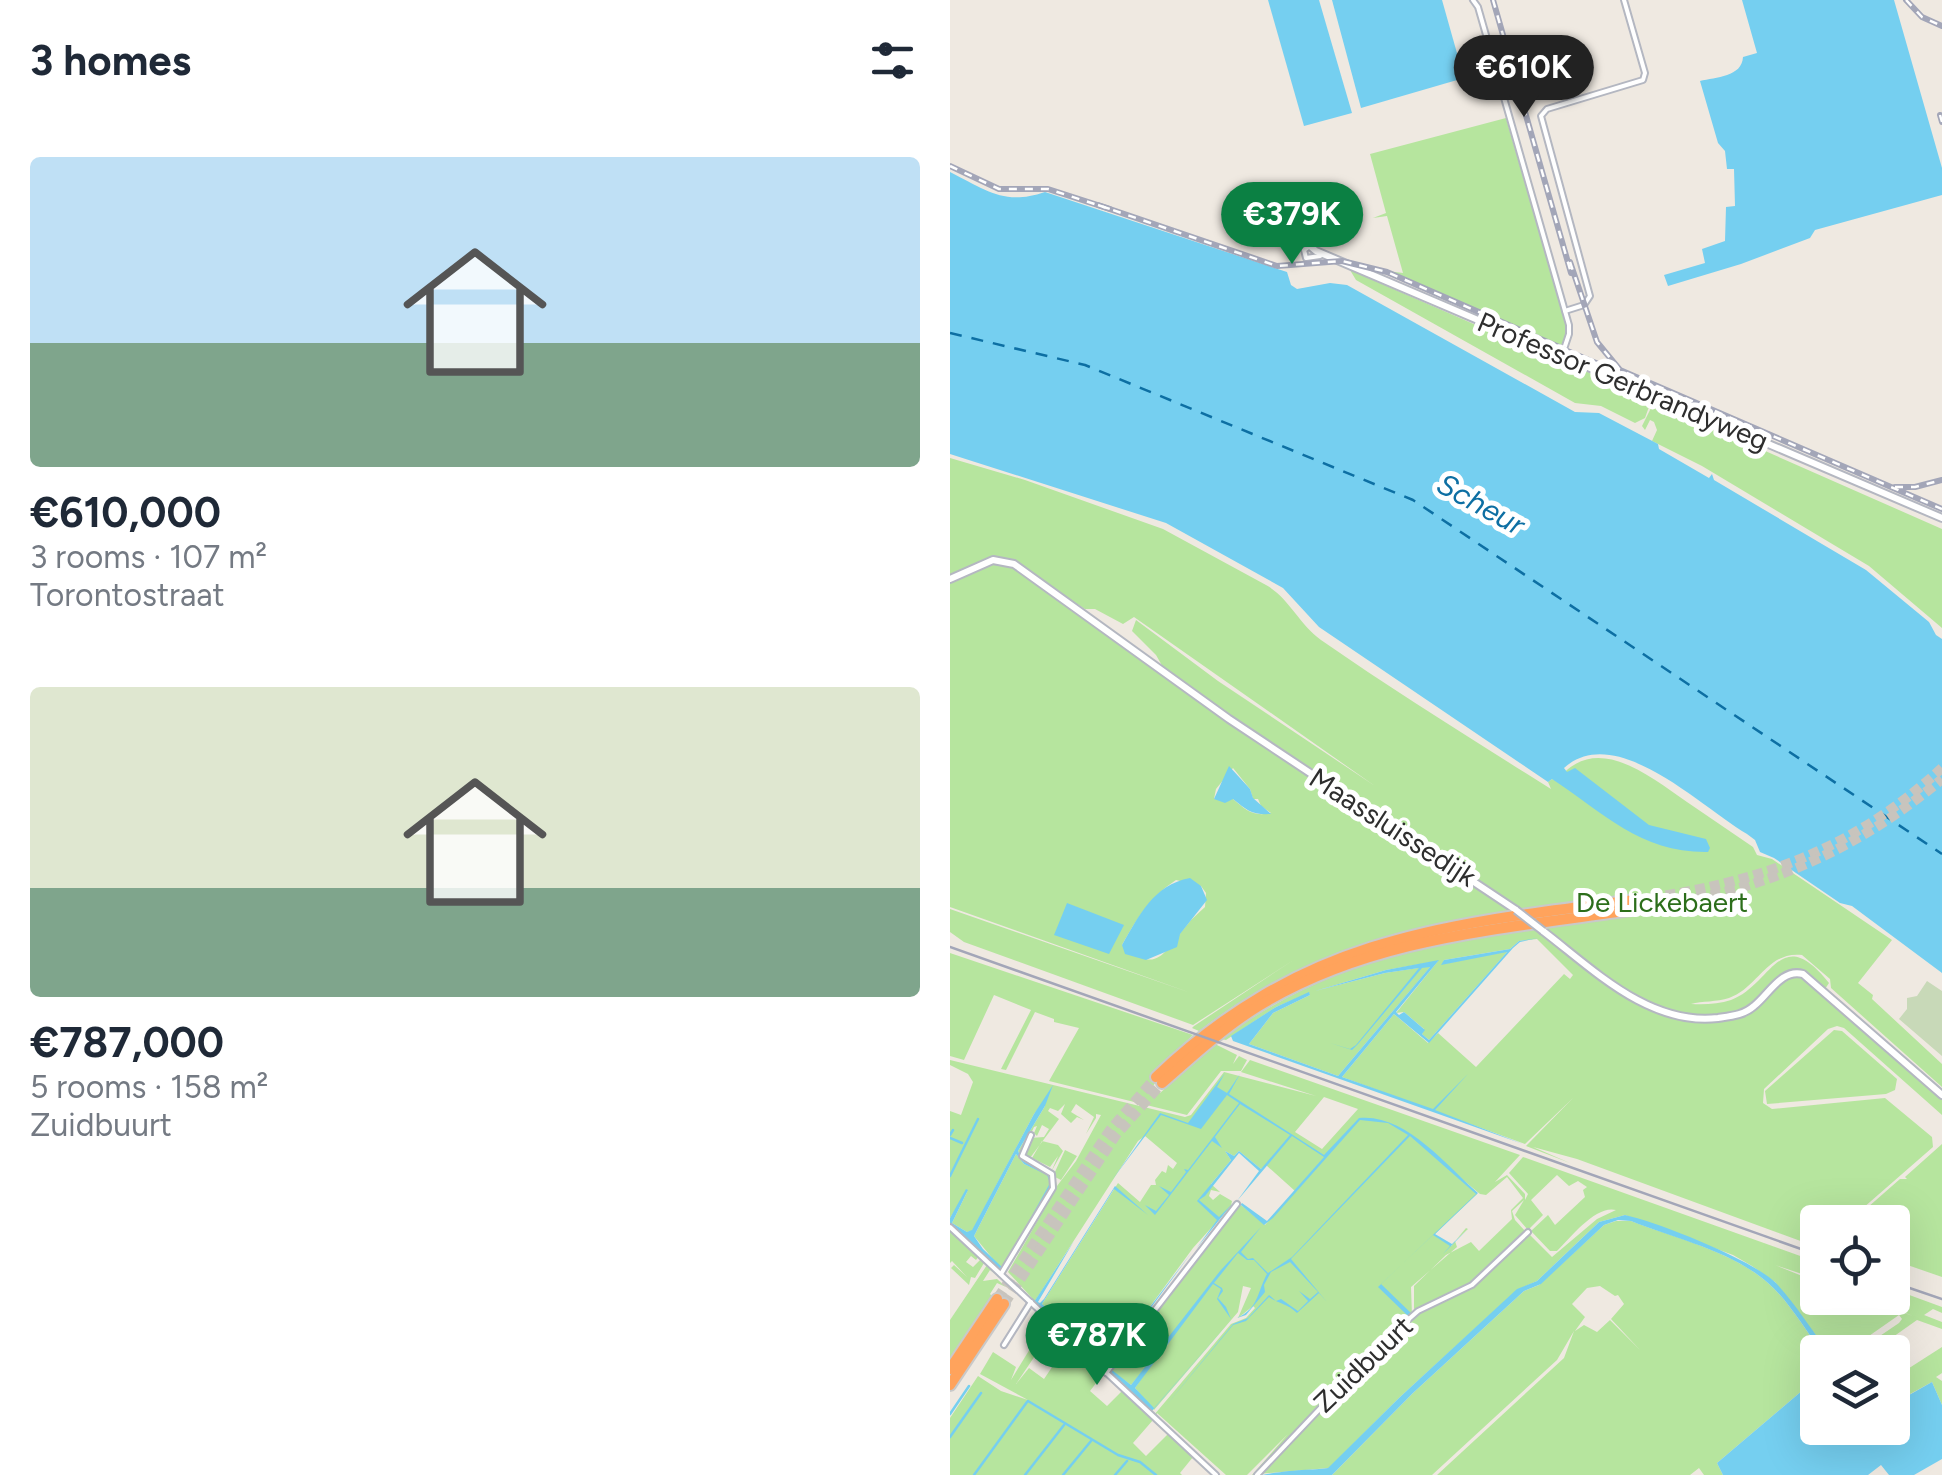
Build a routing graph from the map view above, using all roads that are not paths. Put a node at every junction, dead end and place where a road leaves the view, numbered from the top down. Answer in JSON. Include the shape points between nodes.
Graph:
{"nodes":[{"id":1,"x":1473,"y":0,"type":"edge"},
{"id":2,"x":1624,"y":0,"type":"edge"},
{"id":3,"x":1308,"y":244,"type":"dead end"},
{"id":4,"x":1565,"y":311,"type":"junction"},
{"id":5,"x":1562,"y":355,"type":"junction"},
{"id":6,"x":1942,"y":518,"type":"edge"},
{"id":7,"x":950,"y":578,"type":"edge"},
{"id":8,"x":1636,"y":904,"type":"tunnel mouth"},
{"id":9,"x":1159,"y":1080,"type":"tunnel mouth"},
{"id":10,"x":1942,"y":1095,"type":"edge"},
{"id":11,"x":1032,"y":1134,"type":"dead end"},
{"id":12,"x":1237,"y":1204,"type":"dead end"},
{"id":13,"x":950,"y":1227,"type":"edge"},
{"id":14,"x":1528,"y":1232,"type":"dead end"},
{"id":15,"x":1001,"y":1274,"type":"junction"},
{"id":16,"x":1031,"y":1302,"type":"junction"},
{"id":17,"x":1059,"y":1328,"type":"junction"},
{"id":18,"x":1004,"y":1345,"type":"dead end"},
{"id":19,"x":1041,"y":1354,"type":"dead end"},
{"id":20,"x":950,"y":1369,"type":"edge"},
{"id":21,"x":1108,"y":1370,"type":"junction"},
{"id":22,"x":950,"y":1385,"type":"edge"},
{"id":23,"x":1216,"y":1475,"type":"edge"},
{"id":24,"x":1256,"y":1475,"type":"edge"}],
"edges":[{"from":1,"to":4,"type":"street"},
{"from":2,"to":4,"type":"street","via":[[1643,80],[1547,109],[1540,120],[1590,296]]},
{"from":3,"to":5,"type":"street","name":"Professor Gerbrandyweg"},
{"from":4,"to":5,"type":"street","via":[[1570,332]]},
{"from":5,"to":6,"type":"street","name":"Professor Gerbrandyweg"},
{"from":7,"to":10,"type":"street","name":"Maassluissedijk","bridge":true,"via":[[993,560],[1014,564],[1642,1003],[1680,1018],[1743,1013],[1795,972],[1810,978]]},
{"from":8,"to":9,"type":"highway","via":[[1449,927],[1349,953],[1240,1008],[1194,1042]]},
{"from":11,"to":15,"type":"street","via":[[1022,1156],[1052,1174],[1052,1188]]},
{"from":12,"to":21,"type":"street"},
{"from":13,"to":15,"type":"street"},
{"from":14,"to":24,"type":"street","name":"Zuidbuurt","via":[[1472,1285],[1414,1314]]},
{"from":15,"to":16,"type":"street"},
{"from":16,"to":17,"type":"street"},
{"from":16,"to":18,"type":"street"},
{"from":17,"to":19,"type":"street"},
{"from":17,"to":21,"type":"street"},
{"from":20,"to":22,"type":"highway","via":[[1000,1302]]},
{"from":21,"to":23,"type":"street"}]}
